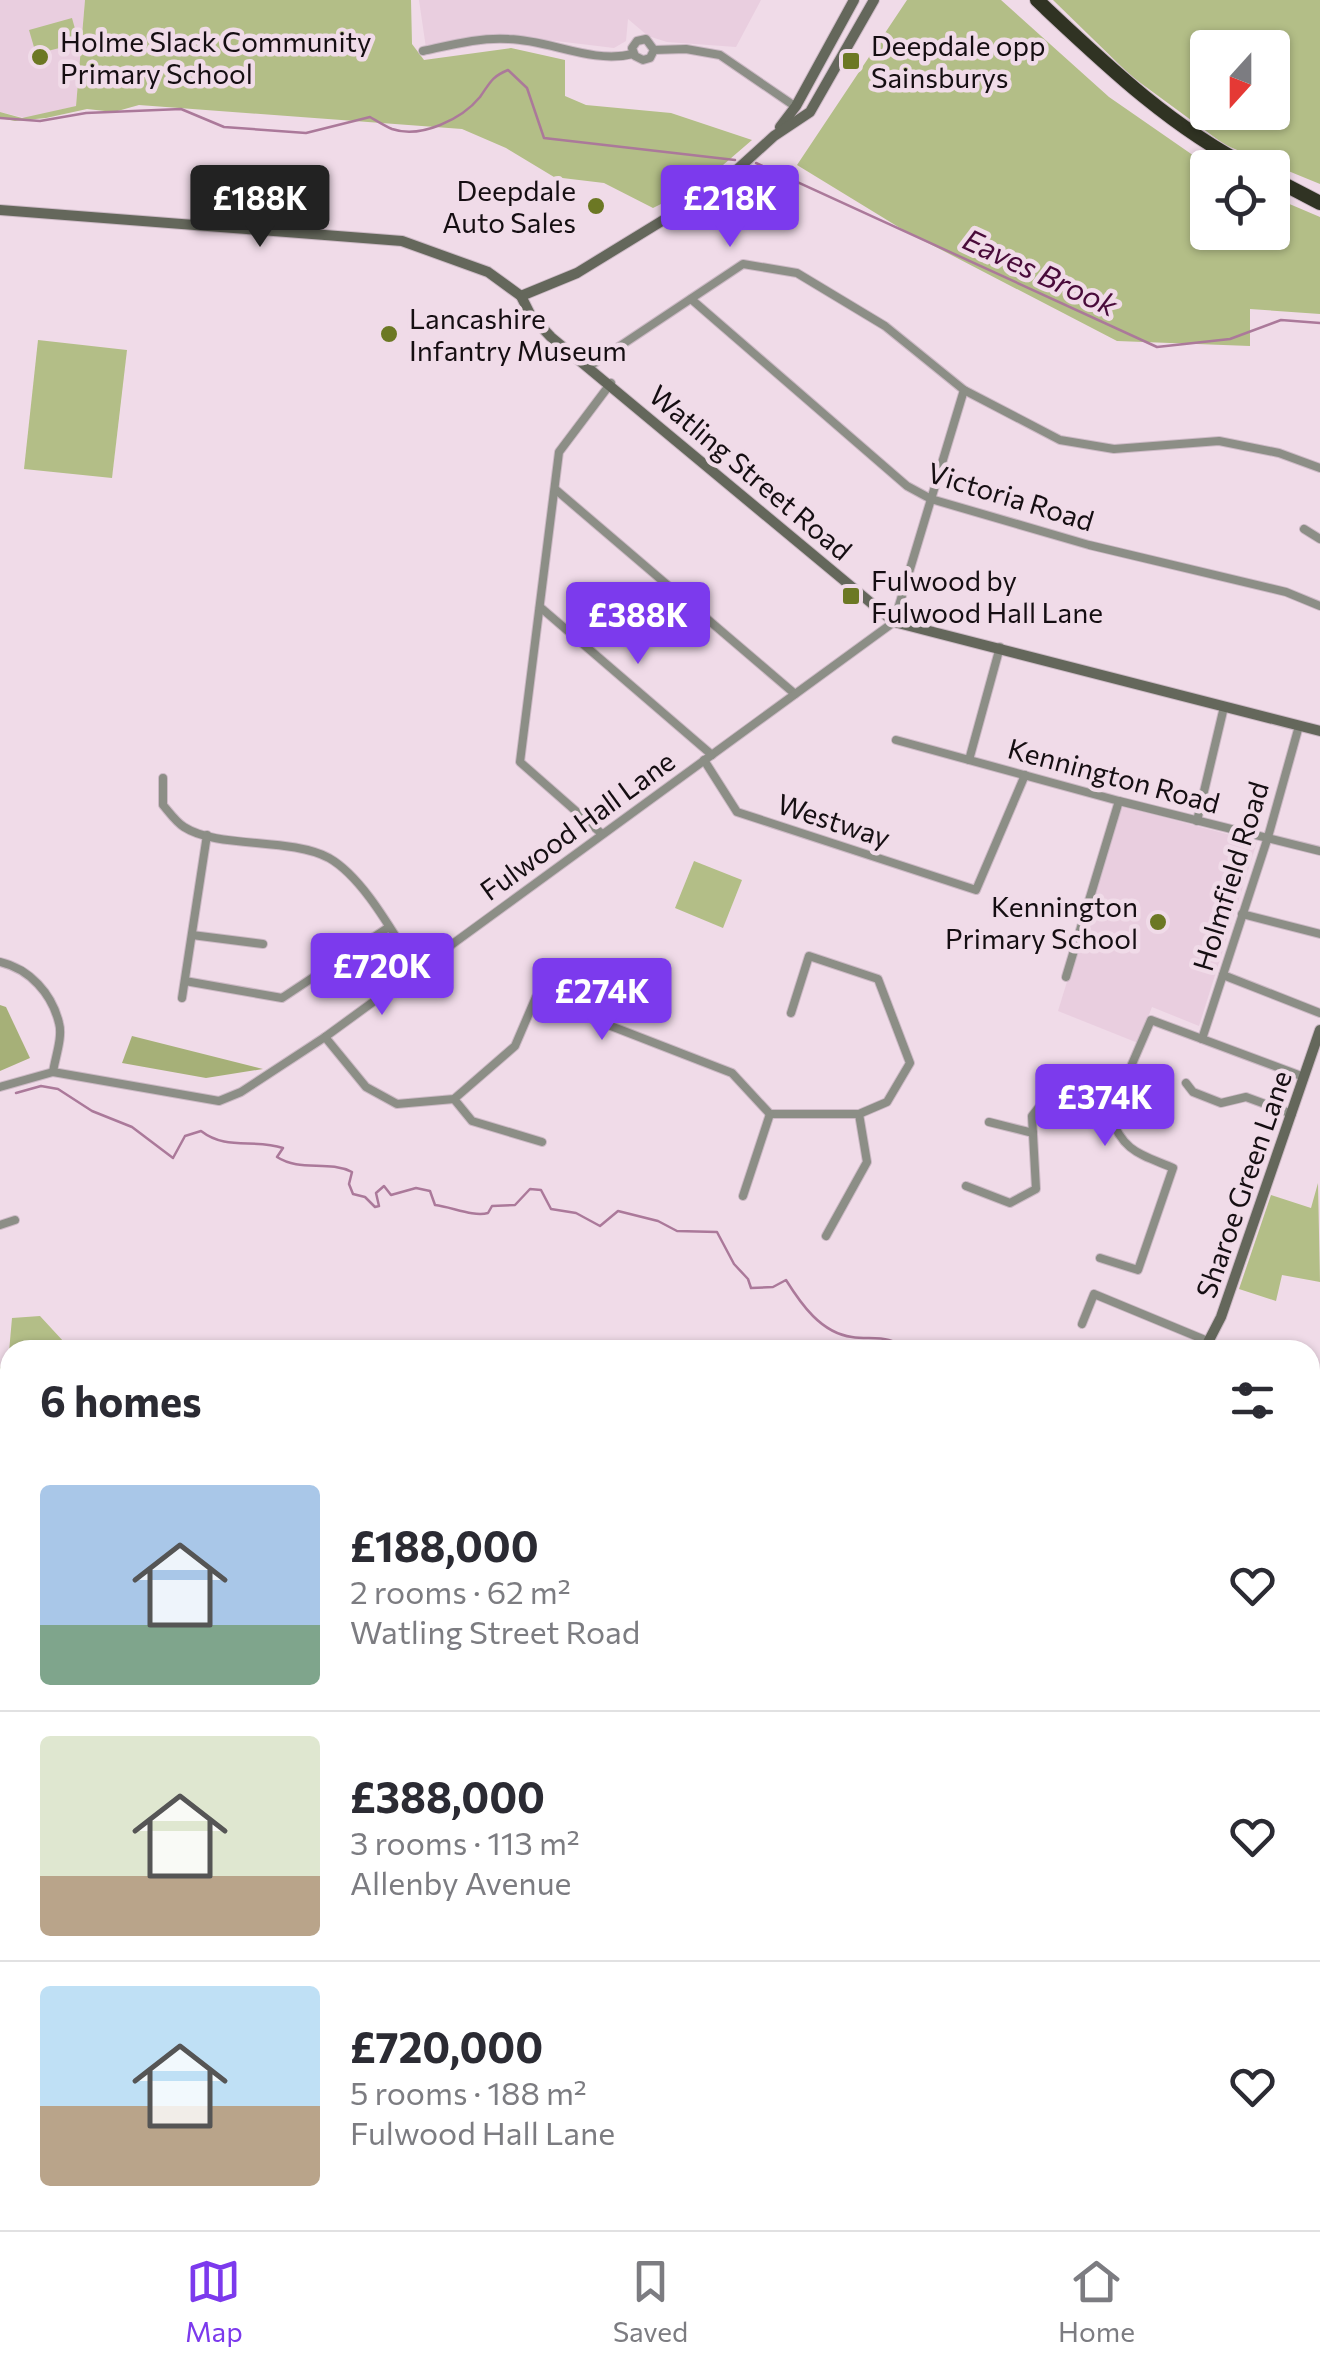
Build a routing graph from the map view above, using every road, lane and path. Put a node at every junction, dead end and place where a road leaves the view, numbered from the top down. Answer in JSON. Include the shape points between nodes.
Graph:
{"nodes":[{"id":1,"x":854,"y":0,"type":"edge"},
{"id":2,"x":874,"y":0,"type":"edge"},
{"id":3,"x":1037,"y":0,"type":"edge"},
{"id":4,"x":654,"y":50,"type":"junction"},
{"id":5,"x":423,"y":51,"type":"dead end"},
{"id":6,"x":633,"y":54,"type":"junction"},
{"id":7,"x":796,"y":106,"type":"junction"},
{"id":8,"x":810,"y":112,"type":"junction"},
{"id":9,"x":774,"y":136,"type":"junction"},
{"id":10,"x":1221,"y":150,"type":"edge"},
{"id":11,"x":1290,"y":187,"type":"edge"},
{"id":12,"x":1320,"y":203,"type":"edge"},
{"id":13,"x":0,"y":210,"type":"edge"},
{"id":14,"x":521,"y":296,"type":"junction"},
{"id":15,"x":691,"y":298,"type":"junction"},
{"id":16,"x":590,"y":366,"type":"junction"},
{"id":17,"x":611,"y":383,"type":"junction"},
{"id":18,"x":964,"y":390,"type":"junction"},
{"id":19,"x":1319,"y":467,"type":"edge"},
{"id":20,"x":555,"y":489,"type":"junction"},
{"id":21,"x":931,"y":498,"type":"junction"},
{"id":22,"x":1304,"y":529,"type":"dead end"},
{"id":23,"x":1320,"y":539,"type":"edge"},
{"id":24,"x":1320,"y":606,"type":"edge"},
{"id":25,"x":540,"y":607,"type":"junction"},
{"id":26,"x":894,"y":622,"type":"junction"},
{"id":27,"x":1000,"y":647,"type":"junction"},
{"id":28,"x":795,"y":694,"type":"junction"},
{"id":29,"x":1224,"y":708,"type":"junction"},
{"id":30,"x":1299,"y":726,"type":"junction"},
{"id":31,"x":1320,"y":732,"type":"edge"},
{"id":32,"x":896,"y":740,"type":"dead end"},
{"id":33,"x":708,"y":758,"type":"junction"},
{"id":34,"x":969,"y":760,"type":"junction"},
{"id":35,"x":1025,"y":774,"type":"junction"},
{"id":36,"x":163,"y":778,"type":"dead end"},
{"id":37,"x":1119,"y":801,"type":"junction"},
{"id":38,"x":1196,"y":821,"type":"junction"},
{"id":39,"x":602,"y":834,"type":"junction"},
{"id":40,"x":208,"y":836,"type":"junction"},
{"id":41,"x":1268,"y":837,"type":"junction"},
{"id":42,"x":1320,"y":851,"type":"edge"},
{"id":43,"x":1242,"y":914,"type":"junction"},
{"id":44,"x":389,"y":928,"type":"junction"},
{"id":45,"x":1320,"y":934,"type":"edge"},
{"id":46,"x":192,"y":935,"type":"junction"},
{"id":47,"x":263,"y":944,"type":"dead end"},
{"id":48,"x":0,"y":962,"type":"edge"},
{"id":49,"x":416,"y":969,"type":"junction"},
{"id":50,"x":1223,"y":975,"type":"junction"},
{"id":51,"x":1066,"y":976,"type":"dead end"},
{"id":52,"x":185,"y":981,"type":"junction"},
{"id":53,"x":182,"y":998,"type":"dead end"},
{"id":54,"x":792,"y":1013,"type":"dead end"},
{"id":55,"x":1320,"y":1013,"type":"edge"},
{"id":56,"x":325,"y":1036,"type":"junction"},
{"id":57,"x":1319,"y":1038,"type":"edge"},
{"id":58,"x":1202,"y":1039,"type":"junction"},
{"id":59,"x":53,"y":1072,"type":"junction"},
{"id":60,"x":1304,"y":1077,"type":"junction"},
{"id":61,"x":1186,"y":1083,"type":"dead end"},
{"id":62,"x":0,"y":1087,"type":"edge"},
{"id":63,"x":454,"y":1100,"type":"junction"},
{"id":64,"x":770,"y":1114,"type":"junction"},
{"id":65,"x":860,"y":1114,"type":"junction"},
{"id":66,"x":1292,"y":1114,"type":"junction"},
{"id":67,"x":1110,"y":1115,"type":"junction"},
{"id":68,"x":989,"y":1122,"type":"dead end"},
{"id":69,"x":1033,"y":1133,"type":"junction"},
{"id":70,"x":542,"y":1142,"type":"dead end"},
{"id":71,"x":966,"y":1186,"type":"dead end"},
{"id":72,"x":743,"y":1196,"type":"dead end"},
{"id":73,"x":15,"y":1220,"type":"dead end"},
{"id":74,"x":0,"y":1226,"type":"edge"},
{"id":75,"x":826,"y":1236,"type":"dead end"},
{"id":76,"x":1100,"y":1258,"type":"dead end"},
{"id":77,"x":1082,"y":1324,"type":"dead end"},
{"id":78,"x":1194,"y":1340,"type":"edge"},
{"id":79,"x":1209,"y":1340,"type":"edge"}],
"edges":[{"from":1,"to":7,"type":"main road"},
{"from":2,"to":8,"type":"main road"},
{"from":3,"to":10,"type":"highway","via":[[1125,83]]},
{"from":4,"to":6,"type":"street","via":[[646,60]]},
{"from":4,"to":6,"type":"street","via":[[642,39]]},
{"from":4,"to":7,"type":"street","via":[[720,55]]},
{"from":5,"to":6,"type":"street","via":[[510,38],[597,56]]},
{"from":7,"to":8,"type":"street"},
{"from":7,"to":9,"type":"main road"},
{"from":8,"to":9,"type":"main road"},
{"from":9,"to":14,"type":"main road","via":[[719,186],[577,273]]},
{"from":11,"to":12,"type":"highway"},
{"from":13,"to":14,"type":"main road","name":"Watling Street Road","via":[[402,241],[488,272]]},
{"from":14,"to":16,"type":"main road","name":"Watling Street Road","via":[[551,337]]},
{"from":15,"to":16,"type":"street"},
{"from":15,"to":18,"type":"street","via":[[743,264],[797,273],[885,326]]},
{"from":15,"to":21,"type":"street","name":"Victoria Road","via":[[907,486]]},
{"from":16,"to":17,"type":"main road","name":"Watling Street Road"},
{"from":17,"to":20,"type":"street","via":[[560,452]]},
{"from":17,"to":26,"type":"main road","name":"Watling Street Road"},
{"from":18,"to":19,"type":"street","via":[[1060,440],[1114,449],[1219,442]]},
{"from":18,"to":21,"type":"street"},
{"from":20,"to":25,"type":"street"},
{"from":20,"to":28,"type":"street"},
{"from":21,"to":24,"type":"street","name":"Victoria Road"},
{"from":21,"to":26,"type":"street"},
{"from":22,"to":23,"type":"street"},
{"from":25,"to":33,"type":"street","name":"Westway"},
{"from":25,"to":39,"type":"street","via":[[520,762]]},
{"from":26,"to":27,"type":"main road","name":"Watling Street Road"},
{"from":26,"to":28,"type":"street","name":"Fulwood Hall Lane"},
{"from":27,"to":29,"type":"main road","name":"Watling Street Road"},
{"from":27,"to":34,"type":"street"},
{"from":28,"to":33,"type":"street","name":"Fulwood Hall Lane"},
{"from":29,"to":30,"type":"main road","name":"Watling Street Road"},
{"from":29,"to":38,"type":"street"},
{"from":30,"to":31,"type":"main road","name":"Watling Street Road"},
{"from":30,"to":41,"type":"street","name":"Holmfield Road"},
{"from":32,"to":34,"type":"street","name":"Kennington Road"},
{"from":33,"to":35,"type":"street","name":"Westway","via":[[737,812],[976,890]]},
{"from":33,"to":39,"type":"street","name":"Fulwood Hall Lane"},
{"from":34,"to":35,"type":"street","name":"Kennington Road"},
{"from":35,"to":37,"type":"street","name":"Kennington Road"},
{"from":36,"to":40,"type":"street","via":[[163,805],[184,828]]},
{"from":37,"to":38,"type":"street","name":"Kennington Road"},
{"from":37,"to":51,"type":"street"},
{"from":38,"to":41,"type":"street","name":"Kennington Road"},
{"from":39,"to":49,"type":"street","name":"Fulwood Hall Lane"},
{"from":40,"to":44,"type":"street","via":[[330,859],[350,873]]},
{"from":40,"to":46,"type":"street"},
{"from":41,"to":42,"type":"street","name":"Kennington Road"},
{"from":41,"to":43,"type":"street","name":"Holmfield Road"},
{"from":43,"to":45,"type":"street"},
{"from":43,"to":50,"type":"street","name":"Holmfield Road"},
{"from":44,"to":49,"type":"street"},
{"from":44,"to":52,"type":"street","via":[[282,998]]},
{"from":46,"to":47,"type":"street"},
{"from":46,"to":52,"type":"street"},
{"from":48,"to":59,"type":"street","via":[[41,984],[48,998],[60,1026]]},
{"from":49,"to":56,"type":"street","name":"Fulwood Hall Lane"},
{"from":50,"to":55,"type":"street"},
{"from":50,"to":58,"type":"street","name":"Holmfield Road"},
{"from":52,"to":53,"type":"street"},
{"from":54,"to":65,"type":"street","via":[[808,956],[878,979],[910,1063],[886,1102]]},
{"from":56,"to":59,"type":"street","name":"Fulwood Hall Lane","via":[[219,1100]]},
{"from":56,"to":63,"type":"street","via":[[366,1086],[397,1104]]},
{"from":57,"to":60,"type":"main road","name":"Sharoe Green Lane"},
{"from":58,"to":60,"type":"street"},
{"from":58,"to":67,"type":"street","via":[[1151,1020]]},
{"from":59,"to":62,"type":"street","name":"Fulwood Hall Lane"},
{"from":60,"to":66,"type":"main road","name":"Sharoe Green Lane"},
{"from":61,"to":66,"type":"street","via":[[1221,1102],[1246,1097]]},
{"from":63,"to":64,"type":"street","via":[[515,1046],[536,997],[732,1072]]},
{"from":63,"to":70,"type":"street","via":[[472,1121]]},
{"from":64,"to":65,"type":"street"},
{"from":64,"to":72,"type":"street"},
{"from":65,"to":75,"type":"street","via":[[866,1162]]},
{"from":66,"to":79,"type":"main road","name":"Sharoe Green Lane"},
{"from":67,"to":69,"type":"street","via":[[1044,1102],[1032,1116]]},
{"from":67,"to":76,"type":"street","via":[[1131,1150],[1173,1168],[1138,1270]]},
{"from":68,"to":69,"type":"street"},
{"from":69,"to":71,"type":"street","via":[[1036,1189],[1010,1202]]},
{"from":73,"to":74,"type":"street"},
{"from":77,"to":78,"type":"street","via":[[1094,1294]]}]}
